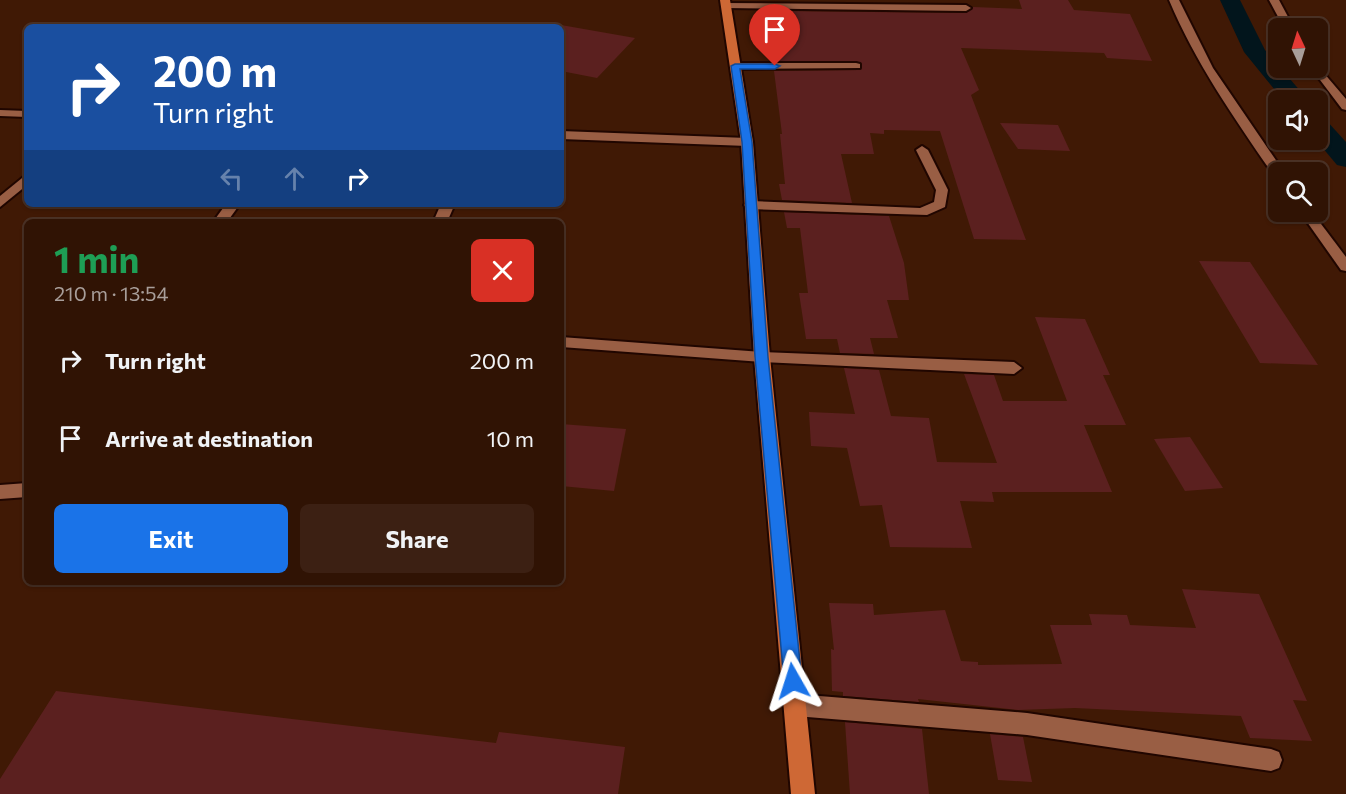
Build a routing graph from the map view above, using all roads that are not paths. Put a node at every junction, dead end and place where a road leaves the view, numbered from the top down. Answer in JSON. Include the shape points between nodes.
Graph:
{"nodes":[{"id":1,"x":1174,"y":0,"type":"edge"},
{"id":2,"x":1274,"y":0,"type":"edge"},
{"id":3,"x":725,"y":3,"type":"edge"},
{"id":4,"x":966,"y":8,"type":"dead end"},
{"id":5,"x":1284,"y":18,"type":"edge"},
{"id":6,"x":735,"y":66,"type":"junction"},
{"id":7,"x":856,"y":66,"type":"dead end"},
{"id":8,"x":1324,"y":78,"type":"edge"},
{"id":9,"x":1346,"y":106,"type":"edge"},
{"id":10,"x":0,"y":113,"type":"edge"},
{"id":11,"x":24,"y":114,"type":"edge"},
{"id":12,"x":564,"y":135,"type":"edge"},
{"id":13,"x":747,"y":142,"type":"junction"},
{"id":14,"x":922,"y":150,"type":"dead end"},
{"id":15,"x":1271,"y":162,"type":"edge"},
{"id":16,"x":24,"y":181,"type":"edge"},
{"id":17,"x":0,"y":203,"type":"edge"},
{"id":18,"x":751,"y":205,"type":"junction"},
{"id":19,"x":1313,"y":222,"type":"edge"},
{"id":20,"x":1346,"y":267,"type":"edge"},
{"id":21,"x":564,"y":342,"type":"edge"},
{"id":22,"x":762,"y":357,"type":"junction"},
{"id":23,"x":1014,"y":368,"type":"dead end"},
{"id":24,"x":24,"y":490,"type":"edge"},
{"id":25,"x":0,"y":492,"type":"edge"},
{"id":26,"x":795,"y":705,"type":"junction"},
{"id":27,"x":1271,"y":760,"type":"dead end"},
{"id":28,"x":803,"y":794,"type":"edge"}],
"edges":[{"from":1,"to":15,"type":"street","via":[[1201,60]]},
{"from":2,"to":5,"type":"street"},
{"from":3,"to":4,"type":"street"},
{"from":3,"to":6,"type":"main road"},
{"from":6,"to":7,"type":"street"},
{"from":6,"to":13,"type":"main road"},
{"from":8,"to":9,"type":"street"},
{"from":10,"to":11,"type":"street"},
{"from":12,"to":13,"type":"street"},
{"from":13,"to":18,"type":"main road"},
{"from":14,"to":18,"type":"street","via":[[942,190],[940,204],[922,212]]},
{"from":16,"to":17,"type":"street"},
{"from":18,"to":22,"type":"main road"},
{"from":19,"to":20,"type":"street"},
{"from":21,"to":22,"type":"street"},
{"from":22,"to":23,"type":"street"},
{"from":22,"to":26,"type":"main road"},
{"from":24,"to":25,"type":"street"},
{"from":26,"to":27,"type":"street","via":[[1027,724]]},
{"from":26,"to":28,"type":"main road"}]}
